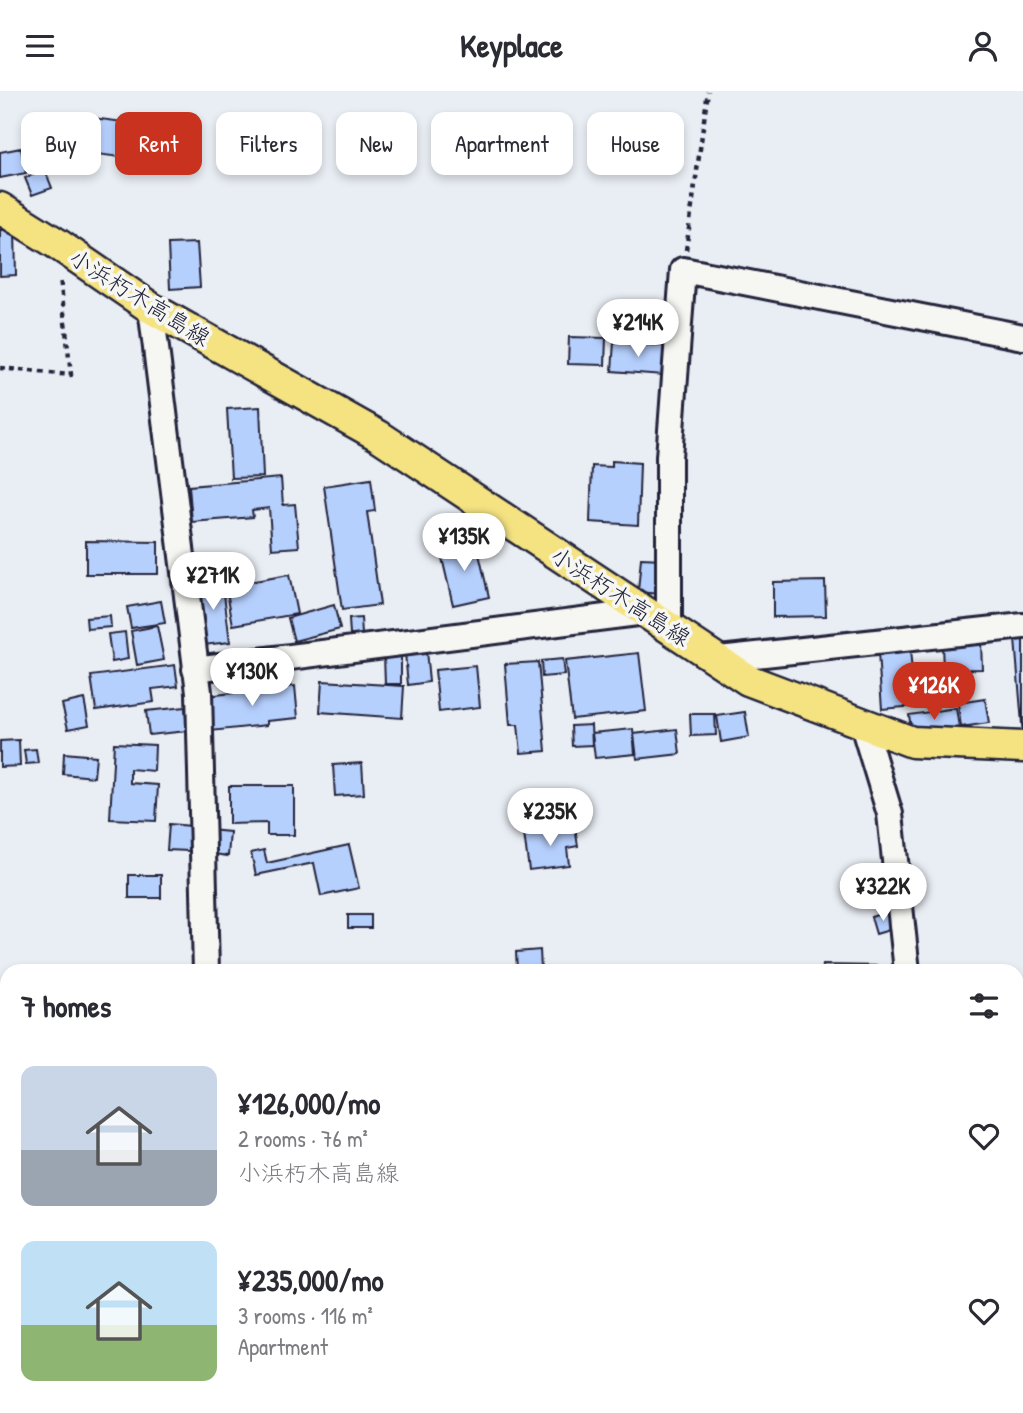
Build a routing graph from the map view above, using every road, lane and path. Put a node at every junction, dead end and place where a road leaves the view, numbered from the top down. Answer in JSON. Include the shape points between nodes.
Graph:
{"nodes":[{"id":1,"x":708,"y":91,"type":"edge"},
{"id":2,"x":0,"y":208,"type":"edge"},
{"id":3,"x":56,"y":243,"type":"junction"},
{"id":4,"x":683,"y":270,"type":"junction"},
{"id":5,"x":151,"y":308,"type":"junction"},
{"id":6,"x":1023,"y":337,"type":"edge"},
{"id":7,"x":0,"y":368,"type":"edge"},
{"id":8,"x":657,"y":620,"type":"junction"},
{"id":9,"x":1023,"y":626,"type":"edge"},
{"id":10,"x":719,"y":659,"type":"junction"},
{"id":11,"x":195,"y":669,"type":"junction"},
{"id":12,"x":863,"y":725,"type":"junction"},
{"id":13,"x":1023,"y":747,"type":"edge"},
{"id":14,"x":206,"y":964,"type":"edge"},
{"id":15,"x":906,"y":964,"type":"edge"}],
"edges":[{"from":1,"to":4,"type":"path"},
{"from":2,"to":3,"type":"main road","name":"小浜朽木高島線"},
{"from":3,"to":5,"type":"main road","name":"小浜朽木高島線"},
{"from":3,"to":7,"type":"path","via":[[71,375]]},
{"from":4,"to":6,"type":"street"},
{"from":4,"to":8,"type":"street"},
{"from":5,"to":8,"type":"main road","name":"小浜朽木高島線","via":[[379,436]]},
{"from":5,"to":11,"type":"street"},
{"from":8,"to":10,"type":"main road","name":"小浜朽木高島線"},
{"from":8,"to":11,"type":"street"},
{"from":9,"to":10,"type":"street"},
{"from":10,"to":12,"type":"main road","name":"小浜朽木高島線","via":[[748,680]]},
{"from":11,"to":14,"type":"street"},
{"from":12,"to":13,"type":"main road","name":"小浜朽木高島線","via":[[912,743]]},
{"from":12,"to":15,"type":"street","via":[[890,814]]}]}
